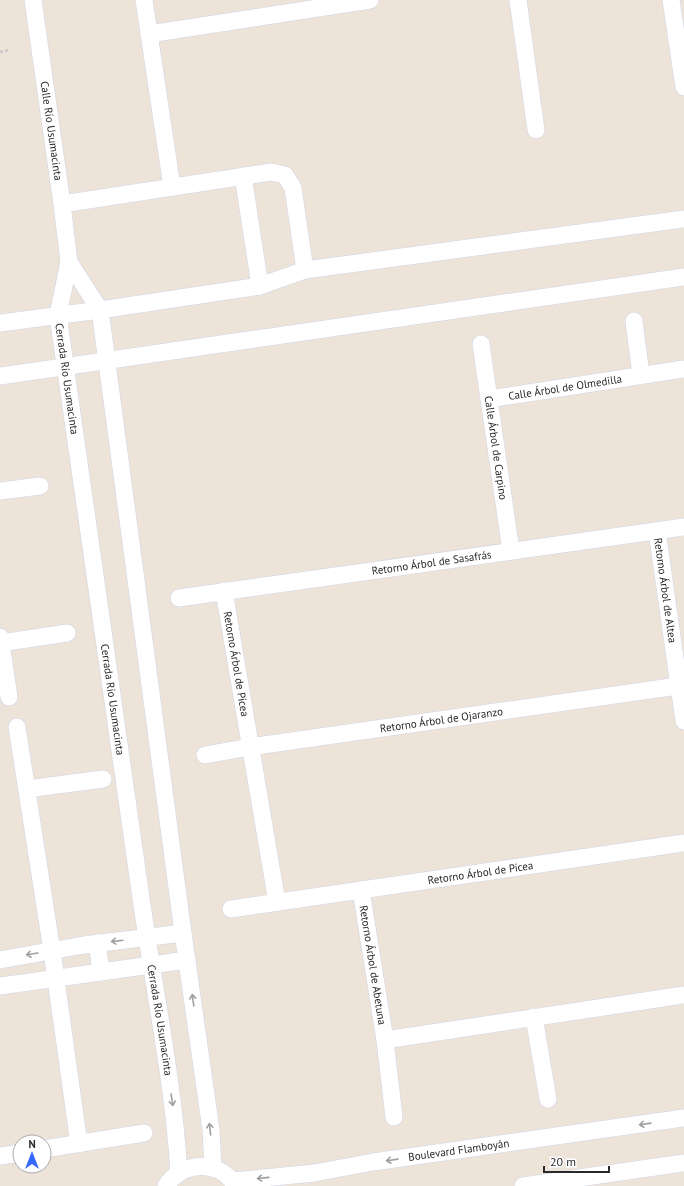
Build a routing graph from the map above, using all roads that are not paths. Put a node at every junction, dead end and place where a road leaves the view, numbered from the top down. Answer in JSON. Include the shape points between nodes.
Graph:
{"nodes":[{"id":1,"x":33,"y":0,"type":"edge"},
{"id":2,"x":144,"y":0,"type":"edge"},
{"id":3,"x":370,"y":0,"type":"edge"},
{"id":4,"x":518,"y":0,"type":"edge"},
{"id":5,"x":671,"y":0,"type":"edge"},
{"id":6,"x":149,"y":34,"type":"junction"},
{"id":7,"x":684,"y":87,"type":"edge"},
{"id":8,"x":536,"y":130,"type":"dead end"},
{"id":9,"x":243,"y":176,"type":"junction"},
{"id":10,"x":172,"y":187,"type":"junction"},
{"id":11,"x":62,"y":204,"type":"junction"},
{"id":12,"x":684,"y":219,"type":"edge"},
{"id":13,"x":69,"y":262,"type":"junction"},
{"id":14,"x":305,"y":270,"type":"junction"},
{"id":15,"x":684,"y":278,"type":"edge"},
{"id":16,"x":260,"y":286,"type":"junction"},
{"id":17,"x":100,"y":310,"type":"junction"},
{"id":18,"x":58,"y":315,"type":"junction"},
{"id":19,"x":634,"y":321,"type":"dead end"},
{"id":20,"x":0,"y":323,"type":"edge"},
{"id":21,"x":481,"y":344,"type":"dead end"},
{"id":22,"x":107,"y":361,"type":"junction"},
{"id":23,"x":66,"y":367,"type":"junction"},
{"id":24,"x":684,"y":369,"type":"edge"},
{"id":25,"x":641,"y":375,"type":"junction"},
{"id":26,"x":0,"y":376,"type":"edge"},
{"id":27,"x":489,"y":399,"type":"junction"},
{"id":28,"x":40,"y":486,"type":"dead end"},
{"id":29,"x":0,"y":491,"type":"edge"},
{"id":30,"x":684,"y":527,"type":"edge"},
{"id":31,"x":657,"y":531,"type":"junction"},
{"id":32,"x":511,"y":551,"type":"junction"},
{"id":33,"x":224,"y":591,"type":"junction"},
{"id":34,"x":179,"y":598,"type":"dead end"},
{"id":35,"x":67,"y":634,"type":"dead end"},
{"id":36,"x":0,"y":641,"type":"edge"},
{"id":37,"x":678,"y":686,"type":"junction"},
{"id":38,"x":9,"y":697,"type":"dead end"},
{"id":39,"x":684,"y":721,"type":"edge"},
{"id":40,"x":17,"y":727,"type":"dead end"},
{"id":41,"x":250,"y":747,"type":"junction"},
{"id":42,"x":205,"y":755,"type":"dead end"},
{"id":43,"x":103,"y":779,"type":"dead end"},
{"id":44,"x":27,"y":789,"type":"junction"},
{"id":45,"x":684,"y":843,"type":"edge"},
{"id":46,"x":361,"y":890,"type":"junction"},
{"id":47,"x":277,"y":902,"type":"junction"},
{"id":48,"x":231,"y":909,"type":"dead end"},
{"id":49,"x":183,"y":933,"type":"junction"},
{"id":50,"x":146,"y":937,"type":"junction"},
{"id":51,"x":97,"y":943,"type":"junction"},
{"id":52,"x":52,"y":951,"type":"junction"},
{"id":53,"x":0,"y":960,"type":"edge"},
{"id":54,"x":188,"y":960,"type":"junction"},
{"id":55,"x":151,"y":965,"type":"junction"},
{"id":56,"x":101,"y":972,"type":"junction"},
{"id":57,"x":55,"y":978,"type":"junction"},
{"id":58,"x":0,"y":986,"type":"edge"},
{"id":59,"x":684,"y":995,"type":"edge"},
{"id":60,"x":534,"y":1017,"type":"junction"},
{"id":61,"x":385,"y":1040,"type":"junction"},
{"id":62,"x":548,"y":1099,"type":"dead end"},
{"id":63,"x":394,"y":1117,"type":"dead end"},
{"id":64,"x":684,"y":1118,"type":"edge"},
{"id":65,"x":144,"y":1133,"type":"dead end"},
{"id":66,"x":79,"y":1144,"type":"junction"},
{"id":67,"x":52,"y":1148,"type":"edge"},
{"id":68,"x":12,"y":1154,"type":"edge"},
{"id":69,"x":0,"y":1156,"type":"edge"},
{"id":70,"x":684,"y":1163,"type":"edge"},
{"id":71,"x":213,"y":1168,"type":"junction"},
{"id":72,"x":179,"y":1173,"type":"junction"},
{"id":73,"x":235,"y":1184,"type":"edge"},
{"id":74,"x":166,"y":1186,"type":"edge"},
{"id":75,"x":523,"y":1186,"type":"edge"}],
"edges":[{"from":1,"to":11,"type":"street","name":"Calle Río Usumacinta"},
{"from":2,"to":6,"type":"street"},
{"from":3,"to":6,"type":"street"},
{"from":4,"to":8,"type":"street"},
{"from":5,"to":7,"type":"street"},
{"from":6,"to":10,"type":"street"},
{"from":9,"to":10,"type":"street"},
{"from":9,"to":14,"type":"street","via":[[271,172],[285,175],[293,188]]},
{"from":9,"to":16,"type":"street"},
{"from":10,"to":11,"type":"street"},
{"from":11,"to":13,"type":"street","name":"Calle Río Usumacinta"},
{"from":12,"to":14,"type":"street"},
{"from":13,"to":17,"type":"street"},
{"from":13,"to":18,"type":"street","name":"Cerrada Río Usumacinta"},
{"from":14,"to":16,"type":"street"},
{"from":15,"to":22,"type":"street"},
{"from":16,"to":17,"type":"street"},
{"from":17,"to":18,"type":"street"},
{"from":17,"to":22,"type":"street"},
{"from":18,"to":20,"type":"street"},
{"from":18,"to":23,"type":"street","name":"Cerrada Río Usumacinta"},
{"from":19,"to":25,"type":"street"},
{"from":21,"to":27,"type":"street","name":"Calle Árbol de Carpino"},
{"from":22,"to":23,"type":"street"},
{"from":22,"to":49,"type":"street"},
{"from":23,"to":26,"type":"street"},
{"from":23,"to":50,"type":"street","name":"Cerrada Río Usumacinta"},
{"from":24,"to":25,"type":"street","name":"Calle Árbol de Olmedilla"},
{"from":25,"to":27,"type":"street","name":"Calle Árbol de Olmedilla"},
{"from":27,"to":32,"type":"street","name":"Calle Árbol de Carpino"},
{"from":28,"to":29,"type":"street"},
{"from":30,"to":31,"type":"street","name":"Retorno Árbol de Sasafrás"},
{"from":31,"to":32,"type":"street","name":"Retorno Árbol de Sasafrás"},
{"from":31,"to":37,"type":"street","name":"Retorno Árbol de Altea"},
{"from":32,"to":33,"type":"street","name":"Retorno Árbol de Sasafrás"},
{"from":33,"to":34,"type":"street","name":"Retorno Árbol de Sasafrás"},
{"from":33,"to":41,"type":"street","name":"Retorno Árbol de Pícea"},
{"from":35,"to":36,"type":"street"},
{"from":36,"to":38,"type":"street"},
{"from":37,"to":39,"type":"street","name":"Retorno Árbol de Altea"},
{"from":37,"to":41,"type":"street","name":"Retorno Árbol de Ojaranzo"},
{"from":40,"to":44,"type":"street"},
{"from":41,"to":42,"type":"street","name":"Retorno Árbol de Ojaranzo"},
{"from":41,"to":47,"type":"street","name":"Retorno Árbol de Pícea"},
{"from":43,"to":44,"type":"street"},
{"from":44,"to":52,"type":"street"},
{"from":45,"to":46,"type":"street","name":"Retorno Árbol de Pícea"},
{"from":46,"to":47,"type":"street","name":"Retorno Árbol de Pícea"},
{"from":46,"to":61,"type":"street","name":"Retorno Árbol de Abetuna"},
{"from":47,"to":48,"type":"street","name":"Retorno Árbol de Pícea"},
{"from":49,"to":50,"type":"street"},
{"from":49,"to":54,"type":"street"},
{"from":50,"to":51,"type":"street","one_way":true},
{"from":50,"to":55,"type":"street","name":"Cerrada Río Usumacinta"},
{"from":51,"to":52,"type":"street"},
{"from":51,"to":56,"type":"street"},
{"from":52,"to":53,"type":"street","one_way":true},
{"from":52,"to":57,"type":"street"},
{"from":54,"to":55,"type":"street"},
{"from":71,"to":54,"type":"street","one_way":true,"via":[[211,1130]]},
{"from":55,"to":56,"type":"street"},
{"from":55,"to":72,"type":"street","name":"Cerrada Río Usumacinta","one_way":true,"via":[[173,1106]]},
{"from":56,"to":57,"type":"street"},
{"from":57,"to":58,"type":"street"},
{"from":57,"to":66,"type":"street"},
{"from":59,"to":60,"type":"street","name":"Retorno Árbol de Abetuna"},
{"from":60,"to":61,"type":"street","name":"Retorno Árbol de Abetuna"},
{"from":60,"to":62,"type":"street"},
{"from":61,"to":63,"type":"street","name":"Retorno Árbol de Abetuna"},
{"from":64,"to":73,"type":"street","name":"Boulevard Flamboyán","one_way":true},
{"from":65,"to":66,"type":"street"},
{"from":66,"to":67,"type":"street"},
{"from":68,"to":69,"type":"street"},
{"from":70,"to":75,"type":"street"},
{"from":71,"to":72,"type":"street","via":[[201,1166]]},
{"from":71,"to":73,"type":"street","via":[[224,1173]]},
{"from":72,"to":74,"type":"street","via":[[169,1180]]}]}
